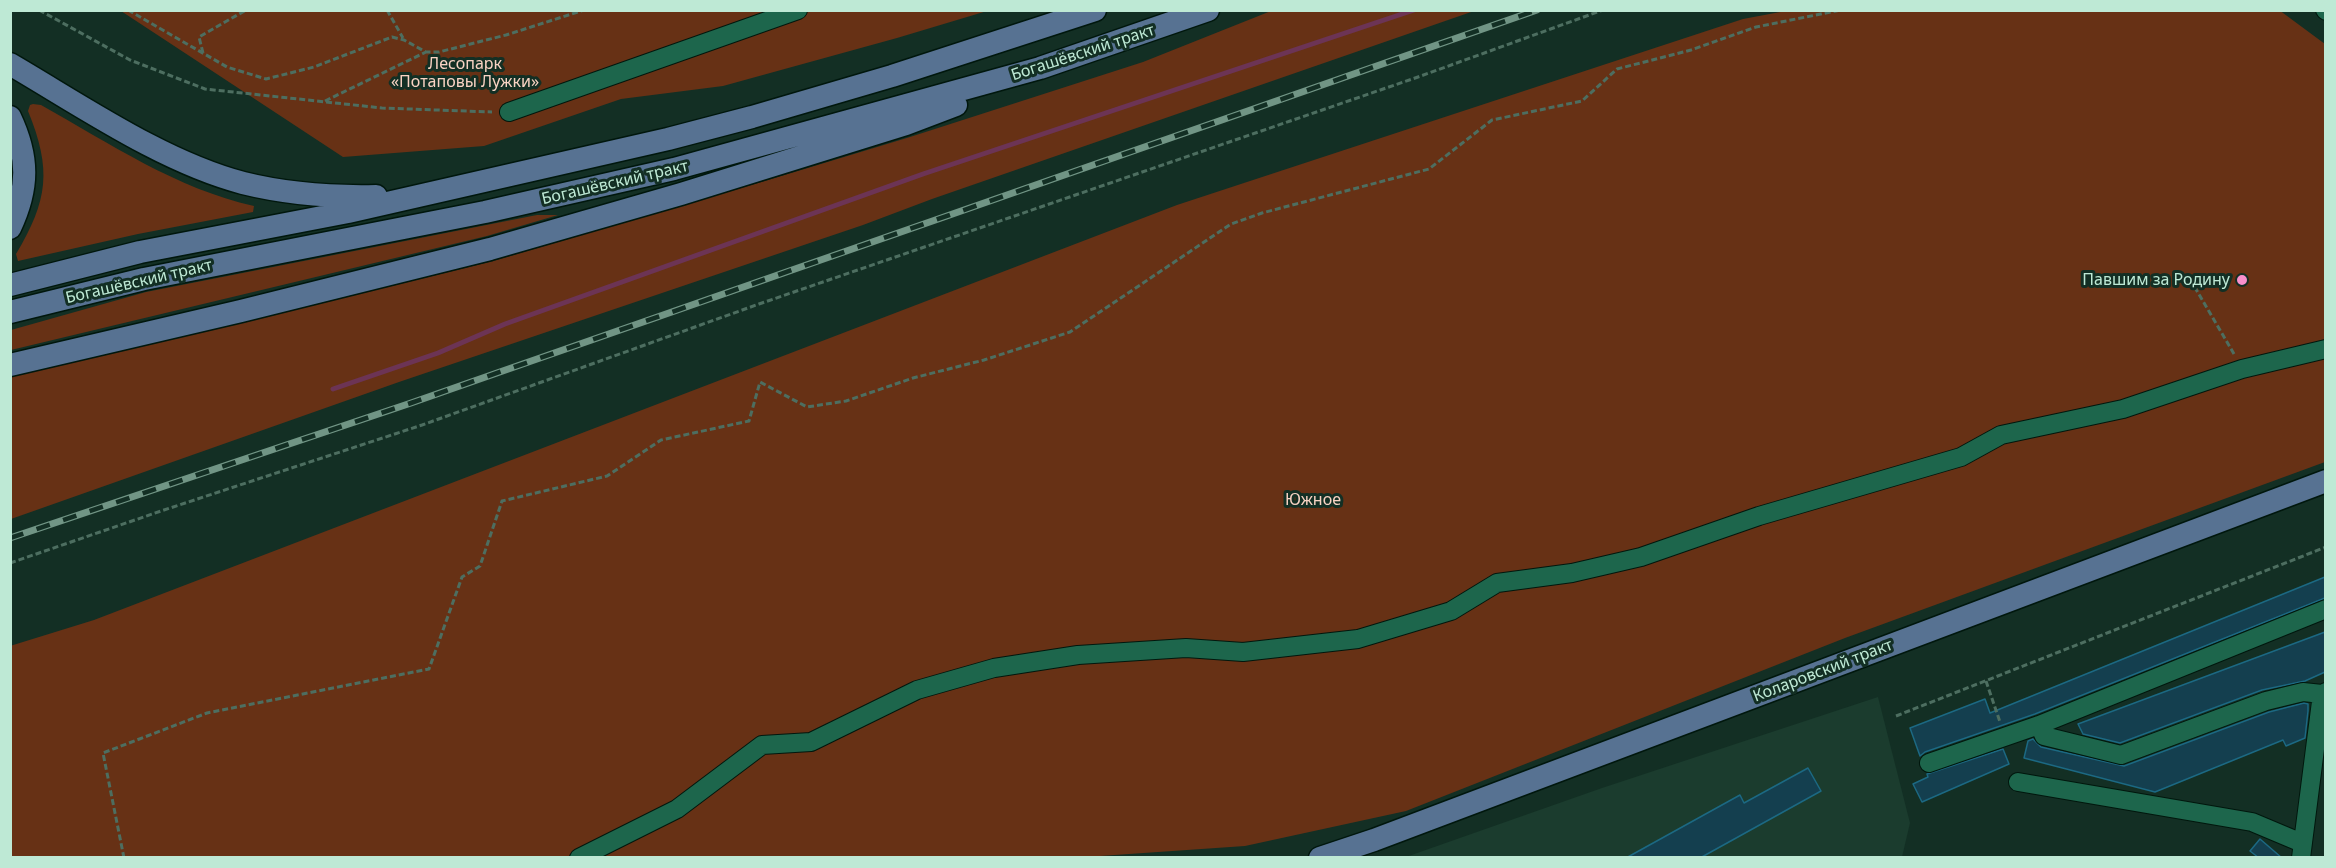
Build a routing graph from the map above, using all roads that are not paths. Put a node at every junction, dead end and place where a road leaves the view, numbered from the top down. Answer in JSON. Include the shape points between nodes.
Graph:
{"nodes":[{"id":1,"x":798,"y":10,"type":"edge"},
{"id":2,"x":1095,"y":10,"type":"edge"},
{"id":3,"x":1208,"y":10,"type":"edge"},
{"id":4,"x":10,"y":64,"type":"edge"},
{"id":5,"x":1040,"y":68,"type":"junction"},
{"id":6,"x":509,"y":112,"type":"road end"},
{"id":7,"x":10,"y":117,"type":"edge"},
{"id":8,"x":484,"y":180,"type":"junction"},
{"id":9,"x":10,"y":228,"type":"edge"},
{"id":10,"x":10,"y":285,"type":"edge"},
{"id":11,"x":10,"y":312,"type":"edge"},
{"id":12,"x":2325,"y":349,"type":"edge"},
{"id":13,"x":10,"y":364,"type":"edge"},
{"id":14,"x":2325,"y":481,"type":"edge"},
{"id":15,"x":2325,"y":609,"type":"edge"},
{"id":16,"x":2324,"y":693,"type":"edge"},
{"id":17,"x":2039,"y":725,"type":"junction"},
{"id":18,"x":1929,"y":763,"type":"dead end"},
{"id":19,"x":2018,"y":782,"type":"dead end"},
{"id":20,"x":2302,"y":850,"type":"edge"},
{"id":21,"x":579,"y":858,"type":"edge"},
{"id":22,"x":1320,"y":858,"type":"edge"}],
"edges":[{"from":1,"to":6,"type":"street"},
{"from":2,"to":8,"type":"main road","name":"Богашёвский тракт","via":[[752,117]]},
{"from":3,"to":5,"type":"main road","name":"Богашёвский тракт"},
{"from":4,"to":8,"type":"main road","via":[[151,146],[243,183],[293,193],[344,197]]},
{"from":5,"to":11,"type":"main road","name":"Богашёвский тракт","via":[[631,179],[398,230],[144,279]]},
{"from":5,"to":13,"type":"main road","via":[[906,124],[582,224],[242,311]]},
{"from":7,"to":9,"type":"main road","via":[[24,157],[25,182],[20,208]]},
{"from":8,"to":10,"type":"main road","name":"Богашёвский тракт","via":[[348,212],[140,252]]},
{"from":12,"to":21,"type":"street","via":[[2242,369],[2123,409],[2001,435],[1961,457],[1760,516],[1641,557],[1572,573],[1497,583],[1451,611],[1358,639],[1243,652],[1186,648],[1078,655],[994,668],[917,690],[811,742],[762,745],[677,809]]},
{"from":14,"to":22,"type":"main road","name":"Коларовский тракт"},
{"from":15,"to":17,"type":"street"},
{"from":16,"to":17,"type":"street","via":[[2303,692],[2266,701],[2121,755],[2044,736]]},
{"from":16,"to":20,"type":"street"},
{"from":17,"to":18,"type":"street"},
{"from":19,"to":20,"type":"street","via":[[2252,822]]}]}
